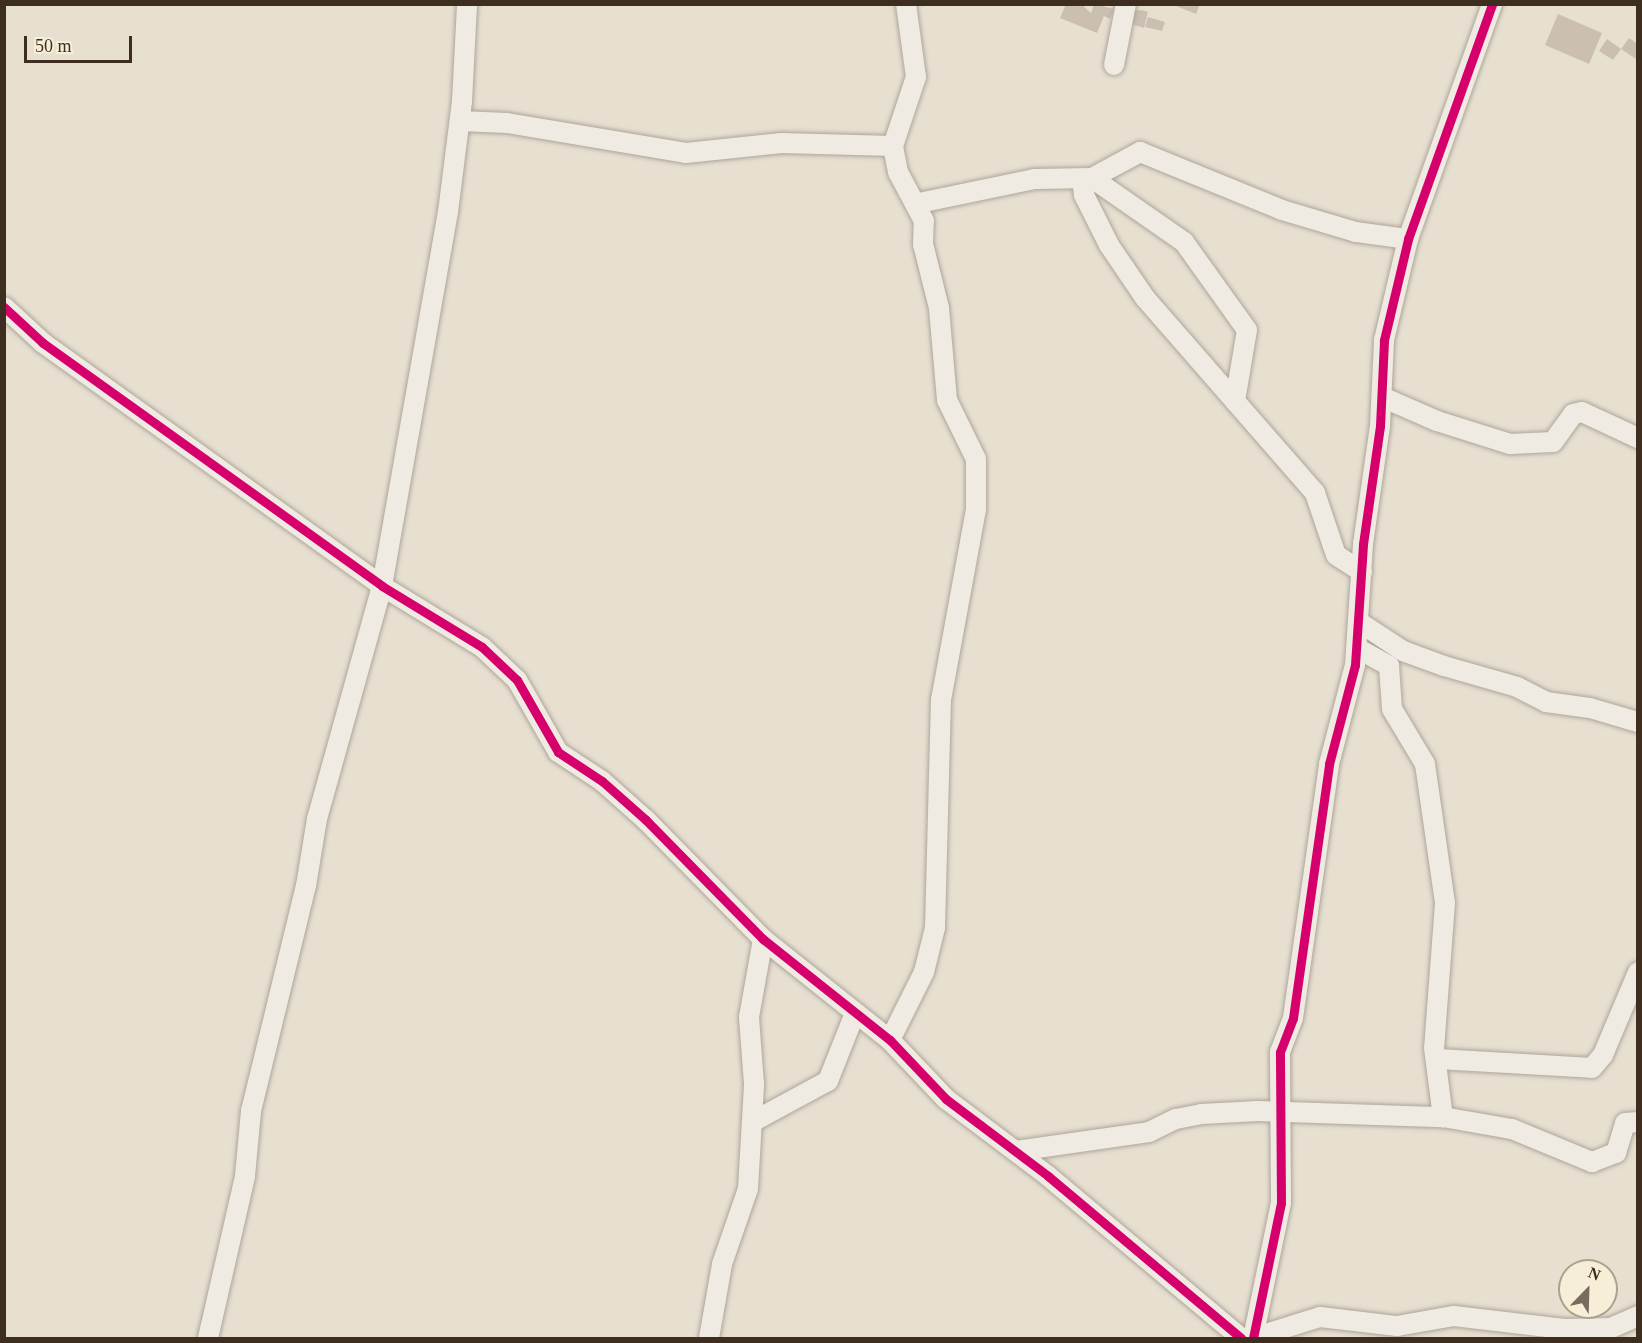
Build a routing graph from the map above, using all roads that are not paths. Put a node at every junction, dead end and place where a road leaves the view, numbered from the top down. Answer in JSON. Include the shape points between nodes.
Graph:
{"nodes":[{"id":1,"x":467,"y":4,"type":"edge"},
{"id":2,"x":906,"y":4,"type":"edge"},
{"id":3,"x":1126,"y":4,"type":"edge"},
{"id":4,"x":1492,"y":4,"type":"edge"},
{"id":5,"x":1113,"y":65,"type":"dead end"},
{"id":6,"x":459,"y":121,"type":"junction"},
{"id":7,"x":893,"y":146,"type":"junction"},
{"id":8,"x":1087,"y":179,"type":"junction"},
{"id":9,"x":919,"y":203,"type":"junction"},
{"id":10,"x":1408,"y":239,"type":"junction"},
{"id":11,"x":4,"y":307,"type":"edge"},
{"id":12,"x":1382,"y":397,"type":"junction"},
{"id":13,"x":1235,"y":400,"type":"junction"},
{"id":14,"x":1638,"y":438,"type":"edge"},
{"id":15,"x":1362,"y":572,"type":"junction"},
{"id":16,"x":382,"y":586,"type":"junction"},
{"id":17,"x":1359,"y":622,"type":"junction"},
{"id":18,"x":1357,"y":648,"type":"junction"},
{"id":19,"x":1403,"y":651,"type":"junction"},
{"id":20,"x":1389,"y":666,"type":"junction"},
{"id":21,"x":1638,"y":722,"type":"edge"},
{"id":22,"x":764,"y":939,"type":"junction"},
{"id":23,"x":1638,"y":972,"type":"edge"},
{"id":24,"x":855,"y":1013,"type":"junction"},
{"id":25,"x":890,"y":1040,"type":"junction"},
{"id":26,"x":1438,"y":1059,"type":"junction"},
{"id":27,"x":1283,"y":1115,"type":"junction"},
{"id":28,"x":1443,"y":1117,"type":"junction"},
{"id":29,"x":754,"y":1121,"type":"junction"},
{"id":30,"x":1638,"y":1122,"type":"edge"},
{"id":31,"x":1016,"y":1151,"type":"junction"},
{"id":32,"x":1638,"y":1316,"type":"edge"},
{"id":33,"x":208,"y":1338,"type":"edge"},
{"id":34,"x":709,"y":1338,"type":"edge"},
{"id":35,"x":1248,"y":1338,"type":"edge"}],
"edges":[{"from":1,"to":6,"type":"street"},
{"from":2,"to":7,"type":"street","via":[[916,77]]},
{"from":3,"to":5,"type":"street"},
{"from":4,"to":10,"type":"street"},
{"from":6,"to":7,"type":"street","via":[[507,123],[686,153],[781,143]]},
{"from":6,"to":16,"type":"street","via":[[448,212]]},
{"from":7,"to":9,"type":"street","via":[[898,172]]},
{"from":8,"to":9,"type":"street","via":[[1035,179]]},
{"from":8,"to":10,"type":"street","via":[[1134,152],[1146,152],[1282,210],[1356,232]]},
{"from":8,"to":13,"type":"street","via":[[1084,195],[1109,245],[1145,298]]},
{"from":8,"to":13,"type":"street","via":[[1184,242],[1247,330]]},
{"from":9,"to":25,"type":"street","via":[[927,265],[939,308],[947,400],[976,459],[976,509],[941,700],[935,928],[924,972]]},
{"from":10,"to":12,"type":"street","via":[[1384,340]]},
{"from":11,"to":16,"type":"street","via":[[43,343]]},
{"from":12,"to":14,"type":"street","via":[[1437,421],[1510,444],[1552,442],[1573,414],[1582,412]]},
{"from":12,"to":15,"type":"street"},
{"from":13,"to":15,"type":"street","via":[[1315,493],[1336,555]]},
{"from":15,"to":17,"type":"street"},
{"from":16,"to":22,"type":"street","via":[[482,647],[531,701],[544,735],[558,752],[602,781],[646,820]]},
{"from":16,"to":33,"type":"street","via":[[317,819],[306,886],[251,1111],[245,1176]]},
{"from":17,"to":18,"type":"street"},
{"from":17,"to":19,"type":"street"},
{"from":18,"to":20,"type":"street"},
{"from":18,"to":27,"type":"street","via":[[1345,717],[1329,764],[1293,1018],[1280,1052]]},
{"from":19,"to":20,"type":"street"},
{"from":19,"to":21,"type":"street","via":[[1517,687],[1546,702],[1590,708]]},
{"from":20,"to":26,"type":"street","via":[[1392,709],[1425,764],[1445,903],[1434,1048]]},
{"from":22,"to":24,"type":"street"},
{"from":22,"to":29,"type":"street","via":[[749,1009]]},
{"from":23,"to":26,"type":"street","via":[[1603,1055],[1592,1068]]},
{"from":24,"to":25,"type":"street"},
{"from":24,"to":29,"type":"street","via":[[828,1081]]},
{"from":25,"to":31,"type":"street","via":[[946,1099]]},
{"from":26,"to":28,"type":"street"},
{"from":27,"to":28,"type":"street"},
{"from":27,"to":31,"type":"street","via":[[1201,1114],[1176,1119],[1149,1132]]},
{"from":27,"to":35,"type":"street","via":[[1281,1203]]},
{"from":28,"to":30,"type":"street","via":[[1512,1129],[1592,1162],[1616,1153],[1625,1123]]},
{"from":29,"to":34,"type":"street","via":[[748,1189],[722,1264]]},
{"from":31,"to":35,"type":"street"},
{"from":32,"to":35,"type":"street","via":[[1611,1328],[1564,1329],[1454,1316],[1434,1316],[1397,1326],[1320,1317]]}]}
